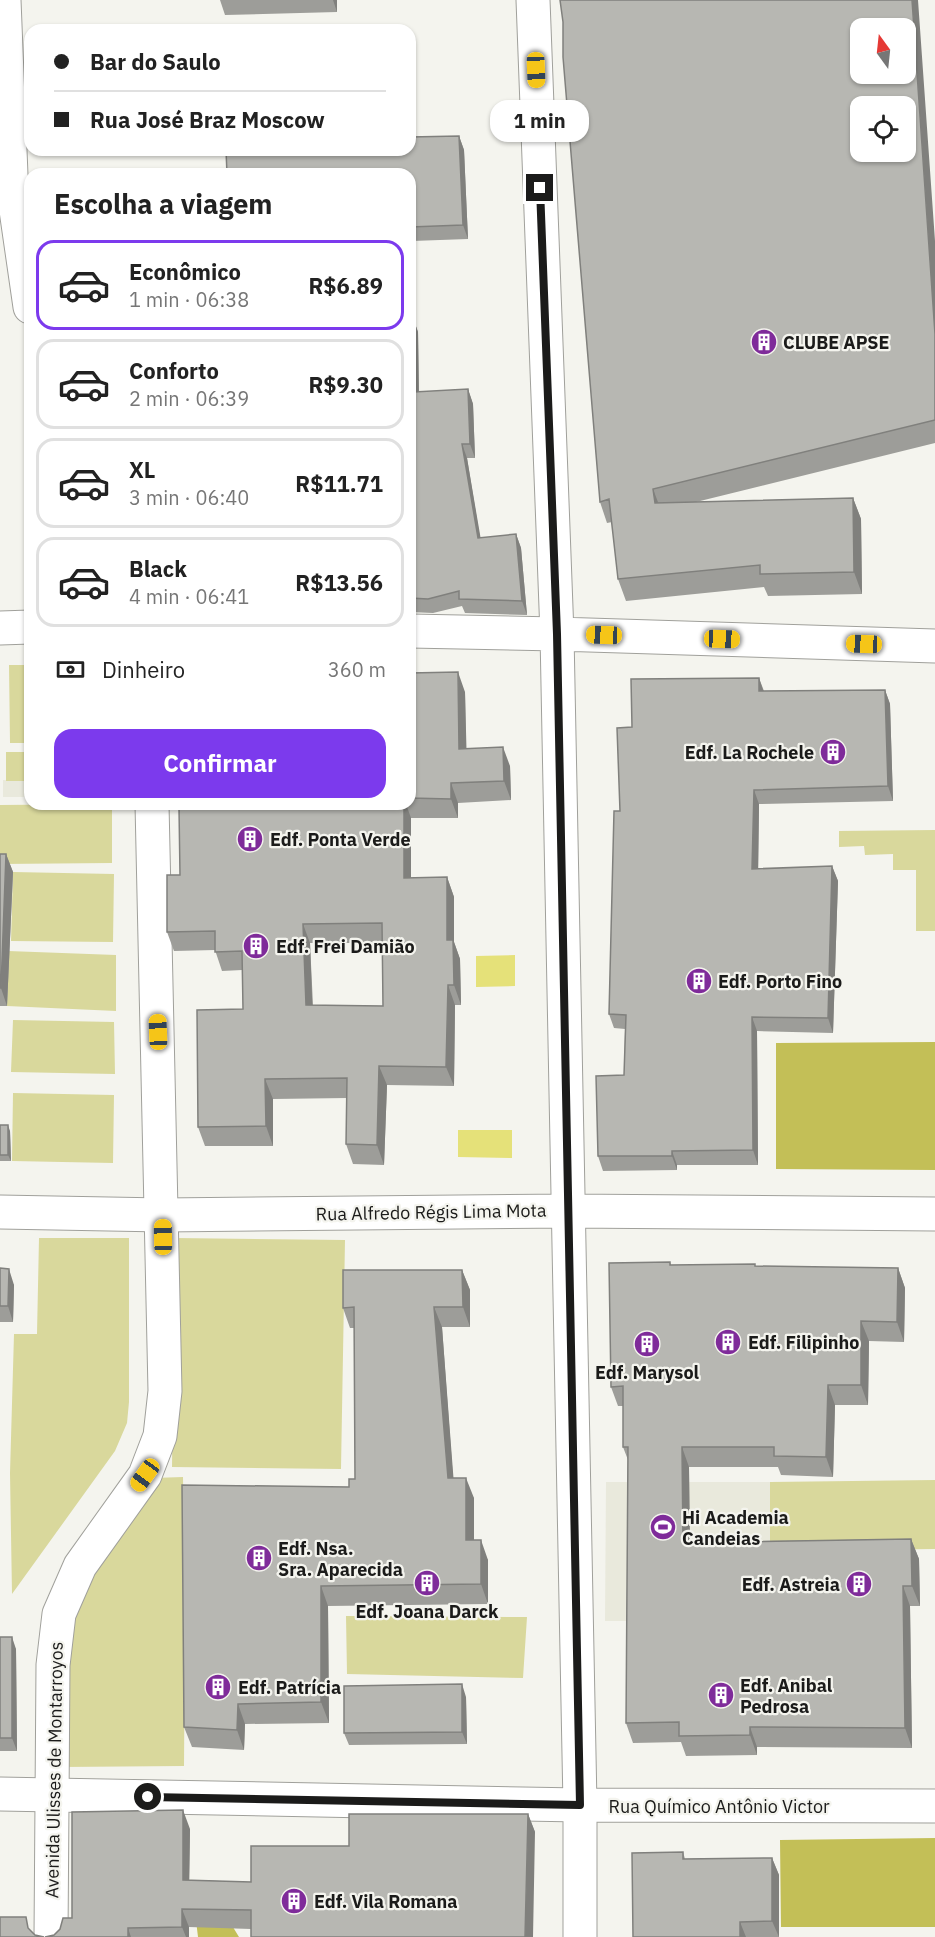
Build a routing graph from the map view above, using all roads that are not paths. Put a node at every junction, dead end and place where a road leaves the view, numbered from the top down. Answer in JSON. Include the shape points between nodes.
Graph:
{"nodes":[{"id":1,"x":4,"y":0,"type":"edge"},
{"id":2,"x":533,"y":0,"type":"edge"},
{"id":3,"x":5,"y":175,"type":"edge"},
{"id":4,"x":24,"y":275,"type":"edge"},
{"id":5,"x":24,"y":627,"type":"edge"},
{"id":6,"x":0,"y":628,"type":"edge"},
{"id":7,"x":416,"y":632,"type":"edge"},
{"id":8,"x":557,"y":634,"type":"junction"},
{"id":9,"x":935,"y":646,"type":"edge"},
{"id":10,"x":152,"y":810,"type":"edge"},
{"id":11,"x":569,"y":1211,"type":"junction"},
{"id":12,"x":0,"y":1212,"type":"edge"},
{"id":13,"x":935,"y":1214,"type":"edge"},
{"id":14,"x":163,"y":1215,"type":"junction"},
{"id":15,"x":0,"y":1794,"type":"edge"},
{"id":16,"x":53,"y":1795,"type":"junction"},
{"id":17,"x":580,"y":1805,"type":"junction"},
{"id":18,"x":935,"y":1806,"type":"edge"},
{"id":19,"x":51,"y":1937,"type":"edge"},
{"id":20,"x":580,"y":1937,"type":"edge"}],
"edges":[{"from":1,"to":3,"type":"street"},
{"from":2,"to":8,"type":"street"},
{"from":3,"to":4,"type":"street"},
{"from":5,"to":6,"type":"street"},
{"from":7,"to":8,"type":"street"},
{"from":8,"to":9,"type":"street"},
{"from":8,"to":11,"type":"street"},
{"from":10,"to":14,"type":"street","name":"Avenida Ulisses de Montarroyos"},
{"from":11,"to":13,"type":"street","name":"Rua Alfredo Régis Lima Mota"},
{"from":11,"to":14,"type":"street","name":"Rua Alfredo Régis Lima Mota"},
{"from":11,"to":17,"type":"street"},
{"from":12,"to":14,"type":"street","name":"Rua Alfredo Régis Lima Mota"},
{"from":14,"to":16,"type":"street","name":"Avenida Ulisses de Montarroyos","via":[[165,1392],[160,1436],[145,1475],[80,1566],[59,1614],[53,1665]]},
{"from":15,"to":16,"type":"street","name":"Rua Químico Antônio Victor"},
{"from":16,"to":17,"type":"street","name":"Rua Químico Antônio Victor"},
{"from":16,"to":19,"type":"street","name":"Avenida Ulisses de Montarroyos"},
{"from":17,"to":18,"type":"street","name":"Rua Químico Antônio Victor"},
{"from":17,"to":20,"type":"street"}]}
